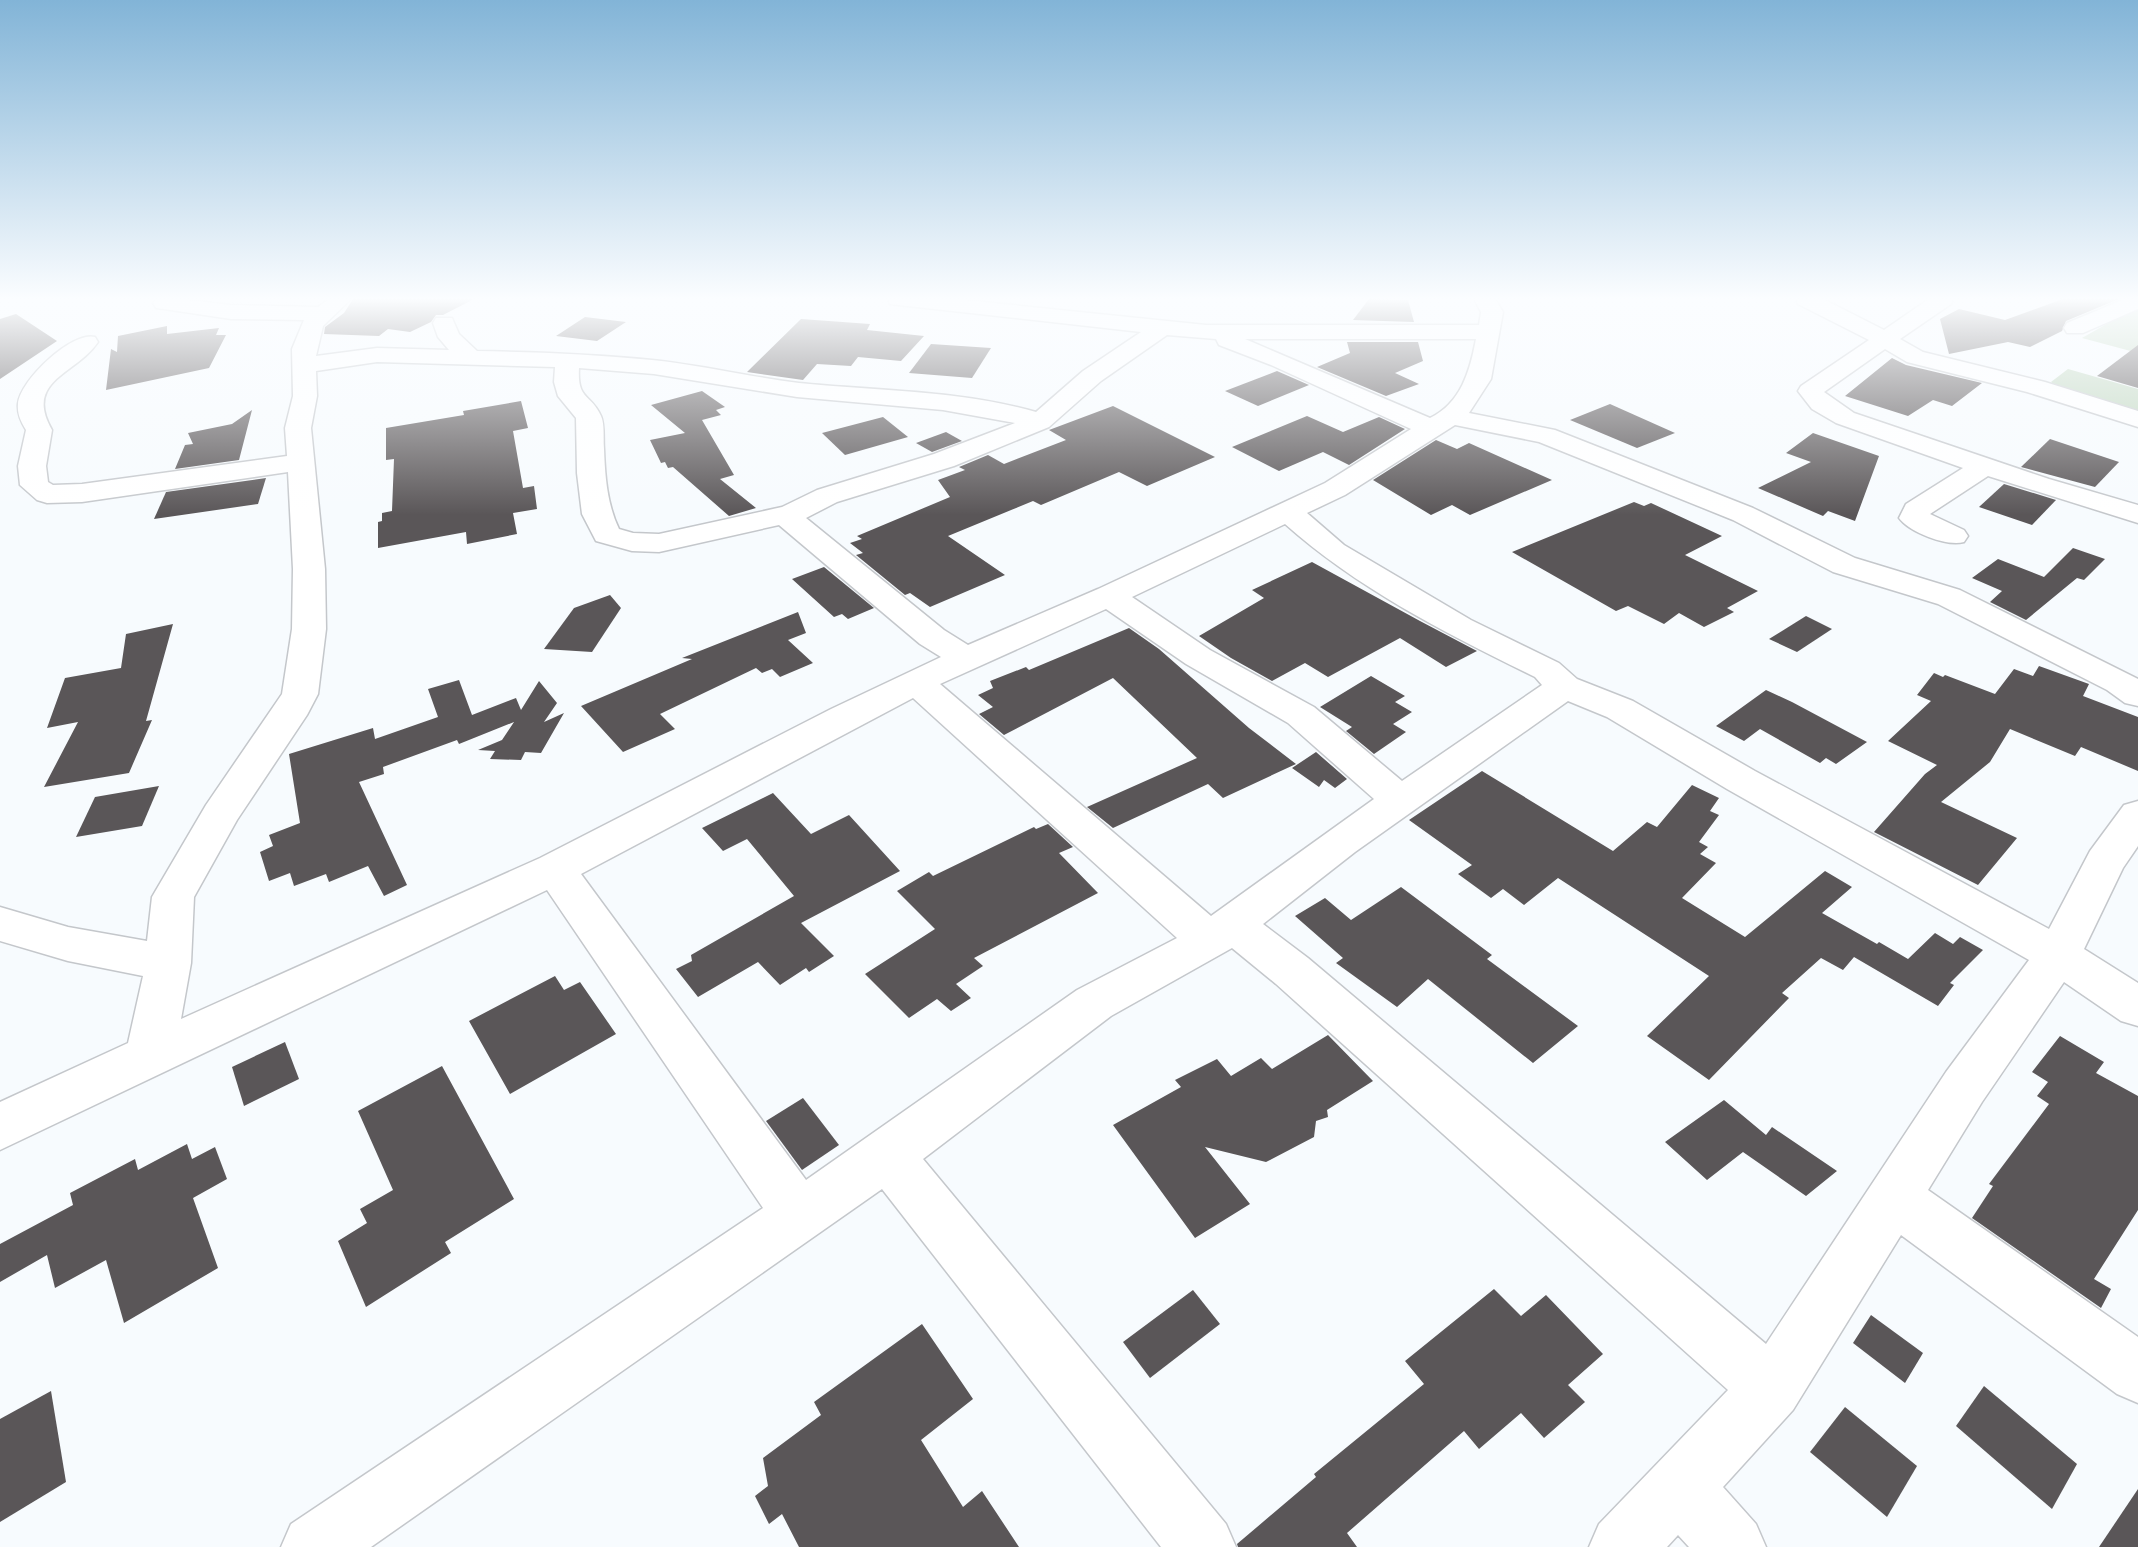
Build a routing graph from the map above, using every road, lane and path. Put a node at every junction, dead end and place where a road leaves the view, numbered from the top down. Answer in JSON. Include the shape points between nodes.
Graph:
{"nodes":[{"id":1,"x":52,"y":371,"type":"edge"},
{"id":2,"x":305,"y":371,"type":"edge"},
{"id":3,"x":567,"y":371,"type":"edge"},
{"id":4,"x":677,"y":371,"type":"edge"},
{"id":5,"x":1099,"y":371,"type":"edge"},
{"id":6,"x":1302,"y":371,"type":"edge"},
{"id":7,"x":1480,"y":371,"type":"edge"},
{"id":8,"x":1838,"y":371,"type":"edge"},
{"id":9,"x":1972,"y":371,"type":"edge"},
{"id":10,"x":927,"y":379,"type":"dead end"},
{"id":11,"x":955,"y":404,"type":"junction"},
{"id":12,"x":2138,"y":419,"type":"edge"},
{"id":13,"x":1040,"y":422,"type":"junction"},
{"id":14,"x":1441,"y":422,"type":"junction"},
{"id":15,"x":299,"y":462,"type":"junction"},
{"id":16,"x":1985,"y":466,"type":"junction"},
{"id":17,"x":1289,"y":512,"type":"junction"},
{"id":18,"x":791,"y":514,"type":"junction"},
{"id":19,"x":2138,"y":514,"type":"edge"},
{"id":20,"x":1953,"y":536,"type":"dead end"},
{"id":21,"x":1109,"y":596,"type":"junction"},
{"id":22,"x":966,"y":658,"type":"junction"},
{"id":23,"x":917,"y":683,"type":"junction"},
{"id":24,"x":1564,"y":687,"type":"junction"},
{"id":25,"x":2138,"y":695,"type":"edge"},
{"id":26,"x":1402,"y":803,"type":"junction"},
{"id":27,"x":2138,"y":815,"type":"edge"},
{"id":28,"x":555,"y":869,"type":"junction"},
{"id":29,"x":0,"y":924,"type":"edge"},
{"id":30,"x":1220,"y":932,"type":"junction"},
{"id":31,"x":2059,"y":955,"type":"junction"},
{"id":32,"x":168,"y":962,"type":"junction"},
{"id":33,"x":2137,"y":1007,"type":"edge"},
{"id":34,"x":150,"y":1055,"type":"junction"},
{"id":35,"x":0,"y":1127,"type":"edge"},
{"id":36,"x":887,"y":1155,"type":"junction"},
{"id":37,"x":1893,"y":1197,"type":"junction"},
{"id":38,"x":799,"y":1214,"type":"junction"},
{"id":39,"x":2138,"y":1373,"type":"edge"},
{"id":40,"x":1772,"y":1390,"type":"junction"},
{"id":41,"x":1678,"y":1486,"type":"junction"},
{"id":42,"x":314,"y":1547,"type":"edge"},
{"id":43,"x":1203,"y":1547,"type":"edge"},
{"id":44,"x":1622,"y":1547,"type":"edge"},
{"id":45,"x":1733,"y":1547,"type":"edge"}],
"edges":[{"from":1,"to":15,"type":"street","via":[[35,389],[29,407],[30,420],[39,430],[32,466],[34,485],[47,494]]},
{"from":2,"to":15,"type":"street"},
{"from":3,"to":18,"type":"street","via":[[570,396],[589,418],[597,514],[607,535],[659,543]]},
{"from":4,"to":11,"type":"street","via":[[797,390]]},
{"from":5,"to":13,"type":"street"},
{"from":6,"to":14,"type":"street"},
{"from":7,"to":14,"type":"street","via":[[1479,379]]},
{"from":8,"to":16,"type":"street","via":[[1810,391],[1827,409]]},
{"from":9,"to":12,"type":"street"},
{"from":10,"to":11,"type":"street","via":[[939,385]]},
{"from":11,"to":13,"type":"street"},
{"from":13,"to":18,"type":"street","via":[[944,460],[827,496]]},
{"from":14,"to":17,"type":"street","via":[[1366,471]]},
{"from":14,"to":25,"type":"street","via":[[1546,436],[1743,514],[1844,565],[1949,597]]},
{"from":15,"to":32,"type":"street","via":[[309,569],[309,629],[300,694],[220,815],[173,897]]},
{"from":16,"to":19,"type":"street"},
{"from":16,"to":20,"type":"street","via":[[1916,510],[1914,517]]},
{"from":17,"to":21,"type":"street"},
{"from":17,"to":24,"type":"street","via":[[1333,551],[1459,627],[1547,670]]},
{"from":18,"to":22,"type":"street","via":[[791,521],[932,637]]},
{"from":21,"to":22,"type":"street"},
{"from":21,"to":26,"type":"street","via":[[1198,656],[1301,715]]},
{"from":22,"to":23,"type":"street"},
{"from":23,"to":28,"type":"street"},
{"from":23,"to":30,"type":"street","via":[[1026,774],[1086,832]]},
{"from":24,"to":26,"type":"street"},
{"from":24,"to":31,"type":"street","via":[[1619,709]]},
{"from":26,"to":30,"type":"street"},
{"from":27,"to":31,"type":"street","via":[[2105,862]]},
{"from":28,"to":34,"type":"street"},
{"from":28,"to":38,"type":"street"},
{"from":29,"to":32,"type":"street","via":[[68,944]]},
{"from":30,"to":36,"type":"street","via":[[1094,1003]]},
{"from":30,"to":40,"type":"street","via":[[1292,971]]},
{"from":31,"to":33,"type":"street"},
{"from":31,"to":37,"type":"street","via":[[1964,1087]]},
{"from":32,"to":34,"type":"street"},
{"from":34,"to":35,"type":"street"},
{"from":36,"to":38,"type":"street"},
{"from":36,"to":43,"type":"street"},
{"from":37,"to":39,"type":"street"},
{"from":37,"to":40,"type":"street"},
{"from":38,"to":42,"type":"street"},
{"from":40,"to":41,"type":"street"},
{"from":41,"to":44,"type":"street"},
{"from":41,"to":45,"type":"street"}]}
